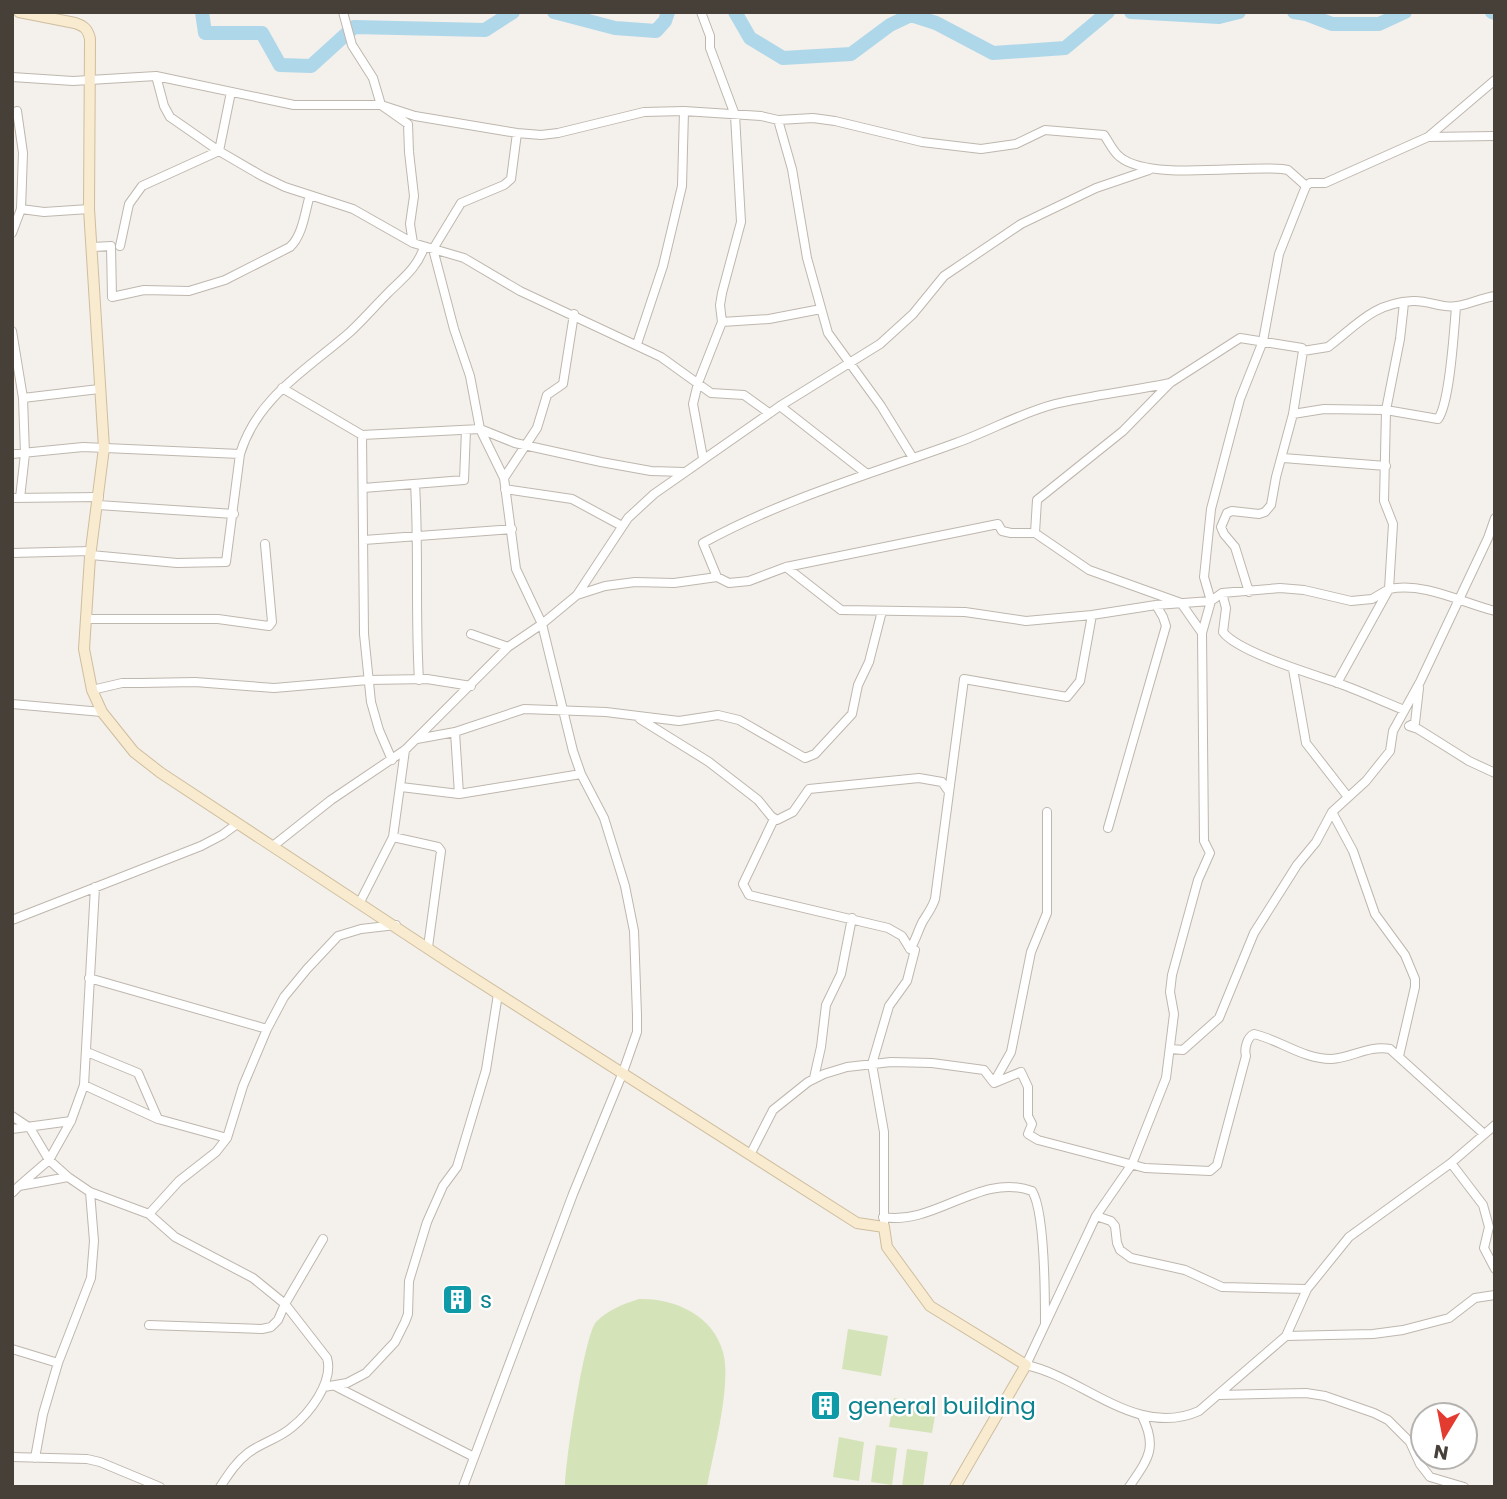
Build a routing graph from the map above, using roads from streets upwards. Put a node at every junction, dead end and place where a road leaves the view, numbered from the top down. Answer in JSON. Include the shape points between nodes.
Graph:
{"nodes":[{"id":1,"x":19,"y":12,"type":"edge"},
{"id":2,"x":701,"y":12,"type":"edge"},
{"id":3,"x":345,"y":16,"type":"edge"},
{"id":4,"x":156,"y":76,"type":"junction"},
{"id":5,"x":12,"y":77,"type":"edge"},
{"id":6,"x":1495,"y":80,"type":"edge"},
{"id":7,"x":88,"y":81,"type":"junction"},
{"id":8,"x":231,"y":92,"type":"junction"},
{"id":9,"x":381,"y":105,"type":"junction"},
{"id":10,"x":17,"y":110,"type":"dead end"},
{"id":11,"x":684,"y":111,"type":"junction"},
{"id":12,"x":735,"y":115,"type":"junction"},
{"id":13,"x":779,"y":120,"type":"junction"},
{"id":14,"x":517,"y":133,"type":"junction"},
{"id":15,"x":1495,"y":136,"type":"edge"},
{"id":16,"x":1428,"y":137,"type":"junction"},
{"id":17,"x":219,"y":151,"type":"junction"},
{"id":18,"x":1150,"y":170,"type":"junction"},
{"id":19,"x":1306,"y":186,"type":"junction"},
{"id":20,"x":310,"y":195,"type":"junction"},
{"id":21,"x":21,"y":209,"type":"junction"},
{"id":22,"x":89,"y":209,"type":"junction"},
{"id":23,"x":12,"y":233,"type":"edge"},
{"id":24,"x":413,"y":243,"type":"junction"},
{"id":25,"x":120,"y":246,"type":"dead end"},
{"id":26,"x":93,"y":247,"type":"junction"},
{"id":27,"x":429,"y":248,"type":"junction"},
{"id":28,"x":1495,"y":296,"type":"edge"},
{"id":29,"x":1404,"y":303,"type":"junction"},
{"id":30,"x":1456,"y":307,"type":"junction"},
{"id":31,"x":821,"y":309,"type":"junction"},
{"id":32,"x":574,"y":314,"type":"junction"},
{"id":33,"x":722,"y":322,"type":"junction"},
{"id":34,"x":12,"y":331,"type":"edge"},
{"id":35,"x":1263,"y":341,"type":"junction"},
{"id":36,"x":638,"y":344,"type":"junction"},
{"id":37,"x":1303,"y":351,"type":"junction"},
{"id":38,"x":850,"y":364,"type":"junction"},
{"id":39,"x":698,"y":383,"type":"junction"},
{"id":40,"x":1170,"y":383,"type":"junction"},
{"id":41,"x":282,"y":388,"type":"junction"},
{"id":42,"x":99,"y":389,"type":"junction"},
{"id":43,"x":23,"y":398,"type":"junction"},
{"id":44,"x":780,"y":406,"type":"junction"},
{"id":45,"x":1386,"y":410,"type":"junction"},
{"id":46,"x":769,"y":413,"type":"junction"},
{"id":47,"x":1293,"y":414,"type":"junction"},
{"id":48,"x":480,"y":429,"type":"junction"},
{"id":49,"x":466,"y":430,"type":"junction"},
{"id":50,"x":362,"y":435,"type":"junction"},
{"id":51,"x":525,"y":443,"type":"junction"},
{"id":52,"x":104,"y":448,"type":"junction"},
{"id":53,"x":12,"y":454,"type":"edge"},
{"id":54,"x":25,"y":454,"type":"junction"},
{"id":55,"x":240,"y":454,"type":"junction"},
{"id":56,"x":703,"y":458,"type":"junction"},
{"id":57,"x":913,"y":458,"type":"junction"},
{"id":58,"x":1283,"y":458,"type":"junction"},
{"id":59,"x":1386,"y":466,"type":"junction"},
{"id":60,"x":684,"y":472,"type":"junction"},
{"id":61,"x":867,"y":474,"type":"junction"},
{"id":62,"x":504,"y":478,"type":"junction"},
{"id":63,"x":415,"y":484,"type":"junction"},
{"id":64,"x":363,"y":488,"type":"junction"},
{"id":65,"x":505,"y":489,"type":"junction"},
{"id":66,"x":16,"y":498,"type":"edge"},
{"id":67,"x":98,"y":501,"type":"junction"},
{"id":68,"x":234,"y":514,"type":"junction"},
{"id":69,"x":1495,"y":518,"type":"edge"},
{"id":70,"x":622,"y":526,"type":"junction"},
{"id":71,"x":512,"y":528,"type":"junction"},
{"id":72,"x":1035,"y":533,"type":"junction"},
{"id":73,"x":418,"y":538,"type":"junction"},
{"id":74,"x":1491,"y":539,"type":"edge"},
{"id":75,"x":364,"y":540,"type":"junction"},
{"id":76,"x":265,"y":544,"type":"dead end"},
{"id":77,"x":12,"y":553,"type":"edge"},
{"id":78,"x":91,"y":553,"type":"junction"},
{"id":79,"x":786,"y":567,"type":"junction"},
{"id":80,"x":717,"y":577,"type":"junction"},
{"id":81,"x":1389,"y":589,"type":"junction"},
{"id":82,"x":1249,"y":592,"type":"junction"},
{"id":83,"x":1222,"y":593,"type":"junction"},
{"id":84,"x":577,"y":595,"type":"junction"},
{"id":85,"x":1458,"y":597,"type":"junction"},
{"id":86,"x":1211,"y":601,"type":"junction"},
{"id":87,"x":1181,"y":603,"type":"junction"},
{"id":88,"x":1156,"y":605,"type":"junction"},
{"id":89,"x":882,"y":611,"type":"junction"},
{"id":90,"x":1495,"y":611,"type":"edge"},
{"id":91,"x":1092,"y":615,"type":"junction"},
{"id":92,"x":85,"y":619,"type":"junction"},
{"id":93,"x":542,"y":624,"type":"junction"},
{"id":94,"x":1202,"y":633,"type":"junction"},
{"id":95,"x":471,"y":634,"type":"dead end"},
{"id":96,"x":508,"y":647,"type":"junction"},
{"id":97,"x":1293,"y":668,"type":"junction"},
{"id":98,"x":368,"y":680,"type":"junction"},
{"id":99,"x":419,"y":680,"type":"junction"},
{"id":100,"x":1420,"y":682,"type":"junction"},
{"id":101,"x":1337,"y":683,"type":"junction"},
{"id":102,"x":471,"y":686,"type":"junction"},
{"id":103,"x":92,"y":690,"type":"junction"},
{"id":104,"x":12,"y":704,"type":"edge"},
{"id":105,"x":1404,"y":710,"type":"junction"},
{"id":106,"x":563,"y":711,"type":"junction"},
{"id":107,"x":102,"y":712,"type":"junction"},
{"id":108,"x":637,"y":717,"type":"junction"},
{"id":109,"x":455,"y":732,"type":"junction"},
{"id":110,"x":417,"y":738,"type":"junction"},
{"id":111,"x":405,"y":750,"type":"junction"},
{"id":112,"x":391,"y":760,"type":"junction"},
{"id":113,"x":1495,"y":773,"type":"edge"},
{"id":114,"x":581,"y":774,"type":"junction"},
{"id":115,"x":401,"y":787,"type":"junction"},
{"id":116,"x":949,"y":792,"type":"junction"},
{"id":117,"x":459,"y":794,"type":"junction"},
{"id":118,"x":1348,"y":797,"type":"junction"},
{"id":119,"x":1047,"y":812,"type":"dead end"},
{"id":120,"x":1332,"y":812,"type":"junction"},
{"id":121,"x":774,"y":819,"type":"junction"},
{"id":122,"x":237,"y":824,"type":"junction"},
{"id":123,"x":1108,"y":828,"type":"dead end"},
{"id":124,"x":393,"y":837,"type":"junction"},
{"id":125,"x":272,"y":846,"type":"junction"},
{"id":126,"x":95,"y":887,"type":"junction"},
{"id":127,"x":360,"y":902,"type":"junction"},
{"id":128,"x":852,"y":918,"type":"junction"},
{"id":129,"x":12,"y":920,"type":"edge"},
{"id":130,"x":396,"y":925,"type":"junction"},
{"id":131,"x":428,"y":947,"type":"junction"},
{"id":132,"x":910,"y":949,"type":"junction"},
{"id":133,"x":89,"y":978,"type":"junction"},
{"id":134,"x":498,"y":994,"type":"junction"},
{"id":135,"x":267,"y":1029,"type":"junction"},
{"id":136,"x":1171,"y":1049,"type":"junction"},
{"id":137,"x":87,"y":1052,"type":"junction"},
{"id":138,"x":1399,"y":1056,"type":"junction"},
{"id":139,"x":872,"y":1064,"type":"junction"},
{"id":140,"x":623,"y":1073,"type":"junction"},
{"id":141,"x":814,"y":1078,"type":"junction"},
{"id":142,"x":994,"y":1083,"type":"junction"},
{"id":143,"x":84,"y":1085,"type":"junction"},
{"id":144,"x":12,"y":1116,"type":"edge"},
{"id":145,"x":158,"y":1119,"type":"junction"},
{"id":146,"x":71,"y":1121,"type":"junction"},
{"id":147,"x":1495,"y":1125,"type":"edge"},
{"id":148,"x":30,"y":1128,"type":"junction"},
{"id":149,"x":12,"y":1129,"type":"edge"},
{"id":150,"x":1483,"y":1133,"type":"junction"},
{"id":151,"x":226,"y":1138,"type":"junction"},
{"id":152,"x":751,"y":1153,"type":"junction"},
{"id":153,"x":49,"y":1160,"type":"junction"},
{"id":154,"x":1451,"y":1163,"type":"junction"},
{"id":155,"x":1132,"y":1164,"type":"junction"},
{"id":156,"x":68,"y":1177,"type":"junction"},
{"id":157,"x":19,"y":1186,"type":"junction"},
{"id":158,"x":90,"y":1192,"type":"junction"},
{"id":159,"x":12,"y":1193,"type":"edge"},
{"id":160,"x":149,"y":1214,"type":"junction"},
{"id":161,"x":1096,"y":1216,"type":"junction"},
{"id":162,"x":883,"y":1222,"type":"junction"},
{"id":163,"x":323,"y":1239,"type":"dead end"},
{"id":164,"x":1495,"y":1269,"type":"edge"},
{"id":165,"x":1307,"y":1289,"type":"junction"},
{"id":166,"x":1495,"y":1295,"type":"edge"},
{"id":167,"x":285,"y":1304,"type":"junction"},
{"id":168,"x":149,"y":1325,"type":"dead end"},
{"id":169,"x":1045,"y":1327,"type":"junction"},
{"id":170,"x":1286,"y":1336,"type":"junction"},
{"id":171,"x":12,"y":1349,"type":"edge"},
{"id":172,"x":58,"y":1363,"type":"junction"},
{"id":173,"x":1026,"y":1365,"type":"junction"},
{"id":174,"x":335,"y":1386,"type":"junction"},
{"id":175,"x":324,"y":1387,"type":"junction"},
{"id":176,"x":1219,"y":1395,"type":"junction"},
{"id":177,"x":1142,"y":1416,"type":"junction"},
{"id":178,"x":12,"y":1457,"type":"edge"},
{"id":179,"x":474,"y":1457,"type":"junction"},
{"id":180,"x":35,"y":1458,"type":"junction"},
{"id":181,"x":160,"y":1487,"type":"edge"},
{"id":182,"x":220,"y":1487,"type":"edge"},
{"id":183,"x":463,"y":1487,"type":"edge"},
{"id":184,"x":955,"y":1487,"type":"edge"},
{"id":185,"x":1129,"y":1487,"type":"edge"},
{"id":186,"x":1464,"y":1487,"type":"edge"}],
"edges":[{"from":1,"to":7,"type":"street","via":[[83,26],[90,39]]},
{"from":2,"to":12,"type":"street"},
{"from":3,"to":9,"type":"street","via":[[352,45],[373,78]]},
{"from":4,"to":7,"type":"street"},
{"from":4,"to":8,"type":"street"},
{"from":4,"to":17,"type":"street","via":[[170,117]]},
{"from":5,"to":7,"type":"street"},
{"from":6,"to":16,"type":"street"},
{"from":7,"to":22,"type":"street"},
{"from":8,"to":9,"type":"street","via":[[294,105]]},
{"from":8,"to":17,"type":"street"},
{"from":9,"to":14,"type":"street","via":[[415,116]]},
{"from":9,"to":24,"type":"street","via":[[408,124]]},
{"from":10,"to":21,"type":"street","via":[[23,153]]},
{"from":11,"to":12,"type":"street"},
{"from":11,"to":14,"type":"street","via":[[644,112],[558,133]]},
{"from":11,"to":36,"type":"street","via":[[682,186]]},
{"from":12,"to":13,"type":"street"},
{"from":12,"to":33,"type":"street","via":[[741,222],[722,293]]},
{"from":13,"to":18,"type":"street","via":[[835,121],[922,142],[981,149],[1016,144],[1045,130],[1094,133],[1104,135],[1123,160]]},
{"from":13,"to":31,"type":"street"},
{"from":14,"to":27,"type":"street","via":[[511,179],[461,202]]},
{"from":15,"to":16,"type":"street"},
{"from":16,"to":19,"type":"street","via":[[1325,183]]},
{"from":17,"to":20,"type":"street","via":[[262,176]]},
{"from":17,"to":25,"type":"street","via":[[142,186],[129,204]]},
{"from":18,"to":19,"type":"street","via":[[1276,168],[1288,170]]},
{"from":18,"to":38,"type":"street","via":[[1097,188],[1021,224],[944,276],[913,314]]},
{"from":19,"to":35,"type":"street","via":[[1279,254]]},
{"from":20,"to":24,"type":"street","via":[[359,212]]},
{"from":20,"to":26,"type":"street","via":[[290,247],[225,280],[189,291],[144,290],[112,297],[111,246]]},
{"from":21,"to":22,"type":"street"},
{"from":21,"to":23,"type":"street"},
{"from":22,"to":26,"type":"street"},
{"from":24,"to":27,"type":"street"},
{"from":26,"to":42,"type":"street"},
{"from":27,"to":32,"type":"street","via":[[464,258],[520,291]]},
{"from":27,"to":41,"type":"street","via":[[352,330]]},
{"from":27,"to":48,"type":"street","via":[[470,376]]},
{"from":28,"to":30,"type":"street"},
{"from":29,"to":30,"type":"street"},
{"from":29,"to":37,"type":"street","via":[[1362,317],[1328,347]]},
{"from":29,"to":45,"type":"street"},
{"from":30,"to":45,"type":"street","via":[[1440,418]]},
{"from":31,"to":33,"type":"street"},
{"from":31,"to":38,"type":"street","via":[[828,332]]},
{"from":32,"to":36,"type":"street"},
{"from":32,"to":51,"type":"street","via":[[563,384],[547,395],[537,428]]},
{"from":33,"to":39,"type":"street"},
{"from":34,"to":43,"type":"street"},
{"from":35,"to":37,"type":"street"},
{"from":35,"to":40,"type":"street","via":[[1241,338]]},
{"from":35,"to":86,"type":"street","via":[[1240,399],[1211,509],[1204,577]]},
{"from":36,"to":39,"type":"street"},
{"from":37,"to":47,"type":"street"},
{"from":38,"to":44,"type":"street"},
{"from":38,"to":57,"type":"street"},
{"from":39,"to":46,"type":"street","via":[[711,393],[744,395]]},
{"from":39,"to":56,"type":"street","via":[[693,404]]},
{"from":40,"to":57,"type":"street","via":[[1018,415]]},
{"from":40,"to":72,"type":"street","via":[[1123,431],[1037,500]]},
{"from":41,"to":50,"type":"street"},
{"from":41,"to":55,"type":"street","via":[[250,426]]},
{"from":42,"to":43,"type":"street"},
{"from":42,"to":52,"type":"street"},
{"from":43,"to":54,"type":"street"},
{"from":44,"to":46,"type":"street"},
{"from":44,"to":61,"type":"street"},
{"from":45,"to":47,"type":"street"},
{"from":45,"to":59,"type":"street"},
{"from":46,"to":56,"type":"street"},
{"from":47,"to":58,"type":"street"},
{"from":48,"to":49,"type":"street"},
{"from":48,"to":51,"type":"street"},
{"from":48,"to":62,"type":"street"},
{"from":49,"to":50,"type":"street"},
{"from":49,"to":63,"type":"street","via":[[464,480]]},
{"from":50,"to":64,"type":"street"},
{"from":51,"to":60,"type":"street","via":[[651,471]]},
{"from":51,"to":62,"type":"street"},
{"from":52,"to":54,"type":"street"},
{"from":52,"to":55,"type":"street"},
{"from":52,"to":67,"type":"street"},
{"from":53,"to":54,"type":"street"},
{"from":54,"to":66,"type":"street"},
{"from":55,"to":68,"type":"street"},
{"from":56,"to":60,"type":"street"},
{"from":57,"to":61,"type":"street"},
{"from":58,"to":59,"type":"street"},
{"from":58,"to":82,"type":"street","via":[[1265,512],[1232,511],[1222,527],[1235,547]]},
{"from":59,"to":81,"type":"street","via":[[1384,501],[1394,524]]},
{"from":60,"to":70,"type":"street"},
{"from":61,"to":80,"type":"street","via":[[703,543]]},
{"from":62,"to":65,"type":"street"},
{"from":63,"to":64,"type":"street"},
{"from":63,"to":73,"type":"street"},
{"from":64,"to":75,"type":"street"},
{"from":65,"to":70,"type":"street","via":[[572,499]]},
{"from":65,"to":71,"type":"street"},
{"from":66,"to":67,"type":"street"},
{"from":67,"to":68,"type":"street"},
{"from":67,"to":78,"type":"street"},
{"from":68,"to":78,"type":"street","via":[[225,563],[177,563]]},
{"from":69,"to":74,"type":"street"},
{"from":70,"to":84,"type":"street"},
{"from":71,"to":73,"type":"street"},
{"from":71,"to":93,"type":"street","via":[[516,569]]},
{"from":72,"to":79,"type":"street","via":[[1002,531],[998,524]]},
{"from":72,"to":87,"type":"street","via":[[1089,570]]},
{"from":73,"to":75,"type":"street"},
{"from":73,"to":99,"type":"street"},
{"from":74,"to":85,"type":"street"},
{"from":75,"to":98,"type":"street"},
{"from":76,"to":92,"type":"street","via":[[269,626],[218,620]]},
{"from":77,"to":78,"type":"street"},
{"from":78,"to":92,"type":"street"},
{"from":79,"to":80,"type":"street","via":[[749,581],[729,583]]},
{"from":79,"to":89,"type":"street","via":[[841,610]]},
{"from":80,"to":84,"type":"street","via":[[635,582]]},
{"from":81,"to":82,"type":"street","via":[[1372,599],[1351,601],[1296,588]]},
{"from":81,"to":85,"type":"street","via":[[1407,587]]},
{"from":81,"to":101,"type":"street"},
{"from":82,"to":83,"type":"street"},
{"from":83,"to":86,"type":"street"},
{"from":83,"to":97,"type":"street","via":[[1225,636]]},
{"from":84,"to":93,"type":"street"},
{"from":85,"to":90,"type":"street"},
{"from":85,"to":100,"type":"street"},
{"from":86,"to":87,"type":"street"},
{"from":86,"to":94,"type":"street"},
{"from":87,"to":88,"type":"street"},
{"from":87,"to":94,"type":"street"},
{"from":88,"to":91,"type":"street"},
{"from":88,"to":123,"type":"street","via":[[1166,626]]},
{"from":89,"to":91,"type":"street","via":[[965,612],[1026,621]]},
{"from":89,"to":108,"type":"street","via":[[852,713],[815,754],[805,758],[727,716]]},
{"from":91,"to":116,"type":"street","via":[[1080,681],[1067,697],[964,679]]},
{"from":92,"to":103,"type":"street","via":[[84,649]]},
{"from":93,"to":96,"type":"street"},
{"from":93,"to":106,"type":"street"},
{"from":94,"to":136,"type":"street","via":[[1203,841],[1210,853],[1172,975]]},
{"from":95,"to":96,"type":"street"},
{"from":96,"to":102,"type":"street"},
{"from":97,"to":101,"type":"street"},
{"from":97,"to":118,"type":"street","via":[[1306,743]]},
{"from":98,"to":99,"type":"street"},
{"from":98,"to":103,"type":"street","via":[[274,688],[141,682]]},
{"from":98,"to":112,"type":"street","via":[[375,718]]},
{"from":99,"to":102,"type":"street"},
{"from":100,"to":105,"type":"street"},
{"from":100,"to":113,"type":"street","via":[[1415,723],[1409,726]]},
{"from":101,"to":105,"type":"street"},
{"from":102,"to":110,"type":"street"},
{"from":103,"to":107,"type":"street"},
{"from":104,"to":107,"type":"street"},
{"from":105,"to":118,"type":"street","via":[[1381,765]]},
{"from":106,"to":108,"type":"street"},
{"from":106,"to":109,"type":"street","via":[[516,711]]},
{"from":106,"to":114,"type":"street"},
{"from":107,"to":122,"type":"street","via":[[144,760]]},
{"from":108,"to":121,"type":"street","via":[[709,762],[758,800]]},
{"from":109,"to":110,"type":"street"},
{"from":109,"to":117,"type":"street"},
{"from":110,"to":111,"type":"street"},
{"from":111,"to":112,"type":"street"},
{"from":111,"to":115,"type":"street"},
{"from":112,"to":125,"type":"street"},
{"from":114,"to":117,"type":"street"},
{"from":114,"to":140,"type":"street","via":[[604,818],[634,931],[637,1032]]},
{"from":115,"to":117,"type":"street"},
{"from":115,"to":124,"type":"street"},
{"from":116,"to":121,"type":"street","via":[[942,782],[928,778],[809,789],[793,812]]},
{"from":116,"to":132,"type":"street","via":[[935,899]]},
{"from":118,"to":120,"type":"street"},
{"from":119,"to":142,"type":"street","via":[[1047,913],[1031,952],[1011,1052]]},
{"from":120,"to":136,"type":"street","via":[[1254,933],[1219,1018],[1183,1050]]},
{"from":120,"to":138,"type":"street","via":[[1353,851],[1374,914],[1405,955],[1415,979]]},
{"from":121,"to":128,"type":"street","via":[[743,884],[746,892]]},
{"from":122,"to":125,"type":"street"},
{"from":122,"to":126,"type":"street","via":[[201,846]]},
{"from":124,"to":127,"type":"street"},
{"from":124,"to":131,"type":"street","via":[[441,851]]},
{"from":125,"to":127,"type":"street"},
{"from":126,"to":129,"type":"street"},
{"from":126,"to":133,"type":"street"},
{"from":127,"to":130,"type":"street"},
{"from":128,"to":132,"type":"street","via":[[893,929]]},
{"from":128,"to":141,"type":"street","via":[[841,974],[826,1005]]},
{"from":130,"to":131,"type":"street"},
{"from":130,"to":135,"type":"street","via":[[338,936],[284,997]]},
{"from":131,"to":134,"type":"street"},
{"from":132,"to":139,"type":"street","via":[[915,950],[912,968],[888,1006]]},
{"from":133,"to":135,"type":"street"},
{"from":133,"to":137,"type":"street"},
{"from":134,"to":140,"type":"street"},
{"from":134,"to":174,"type":"street","via":[[486,1070],[457,1167],[427,1222],[409,1281],[405,1322],[395,1342],[366,1373]]},
{"from":135,"to":151,"type":"street"},
{"from":136,"to":155,"type":"street","via":[[1167,1078]]},
{"from":137,"to":143,"type":"street"},
{"from":137,"to":145,"type":"street","via":[[138,1073]]},
{"from":138,"to":150,"type":"street"},
{"from":138,"to":155,"type":"street","via":[[1379,1047],[1334,1059],[1315,1057],[1251,1035],[1214,1168]]},
{"from":139,"to":141,"type":"street"},
{"from":139,"to":142,"type":"street","via":[[907,1062],[984,1070]]},
{"from":139,"to":162,"type":"street","via":[[884,1132]]},
{"from":140,"to":152,"type":"street"},
{"from":140,"to":179,"type":"street"},
{"from":141,"to":152,"type":"street","via":[[773,1110]]},
{"from":142,"to":155,"type":"street","via":[[1021,1072],[1028,1087],[1032,1124],[1028,1134],[1038,1140]]},
{"from":143,"to":145,"type":"street"},
{"from":143,"to":146,"type":"street"},
{"from":144,"to":148,"type":"street"},
{"from":145,"to":151,"type":"street"},
{"from":146,"to":148,"type":"street"},
{"from":146,"to":153,"type":"street"},
{"from":147,"to":150,"type":"street"},
{"from":148,"to":149,"type":"street"},
{"from":148,"to":153,"type":"street"},
{"from":150,"to":154,"type":"street"},
{"from":151,"to":160,"type":"street"},
{"from":152,"to":162,"type":"street","via":[[857,1223]]},
{"from":153,"to":156,"type":"street"},
{"from":153,"to":157,"type":"street"},
{"from":154,"to":164,"type":"street","via":[[1483,1205],[1489,1227],[1484,1248]]},
{"from":154,"to":165,"type":"street","via":[[1349,1237]]},
{"from":155,"to":161,"type":"street"},
{"from":156,"to":157,"type":"street"},
{"from":156,"to":158,"type":"street"},
{"from":157,"to":159,"type":"street"},
{"from":158,"to":160,"type":"street"},
{"from":158,"to":172,"type":"street","via":[[91,1278]]},
{"from":160,"to":167,"type":"street","via":[[175,1237],[253,1278]]},
{"from":161,"to":165,"type":"street","via":[[1113,1223],[1120,1250],[1131,1258],[1178,1268],[1222,1287]]},
{"from":161,"to":169,"type":"street"},
{"from":162,"to":169,"type":"street","via":[[948,1206],[978,1191],[1021,1188],[1032,1192],[1045,1277]]},
{"from":162,"to":173,"type":"street","via":[[887,1247],[930,1306]]},
{"from":163,"to":167,"type":"street"},
{"from":165,"to":170,"type":"street"},
{"from":166,"to":170,"type":"street","via":[[1475,1298],[1449,1318],[1403,1330]]},
{"from":167,"to":168,"type":"street","via":[[278,1320],[262,1329]]},
{"from":167,"to":175,"type":"street","via":[[327,1358]]},
{"from":169,"to":173,"type":"street"},
{"from":170,"to":176,"type":"street"},
{"from":171,"to":172,"type":"street"},
{"from":172,"to":180,"type":"street"},
{"from":173,"to":177,"type":"street","via":[[1044,1369]]},
{"from":173,"to":184,"type":"street"},
{"from":174,"to":175,"type":"street"},
{"from":174,"to":179,"type":"street"},
{"from":175,"to":182,"type":"street","via":[[291,1429],[250,1451]]},
{"from":176,"to":177,"type":"street","via":[[1187,1417]]},
{"from":176,"to":186,"type":"street","via":[[1306,1393],[1351,1404],[1396,1428],[1410,1442],[1430,1477]]},
{"from":177,"to":185,"type":"street","via":[[1152,1440]]},
{"from":178,"to":180,"type":"street"},
{"from":179,"to":183,"type":"street"},
{"from":180,"to":181,"type":"street","via":[[100,1462]]}]}
